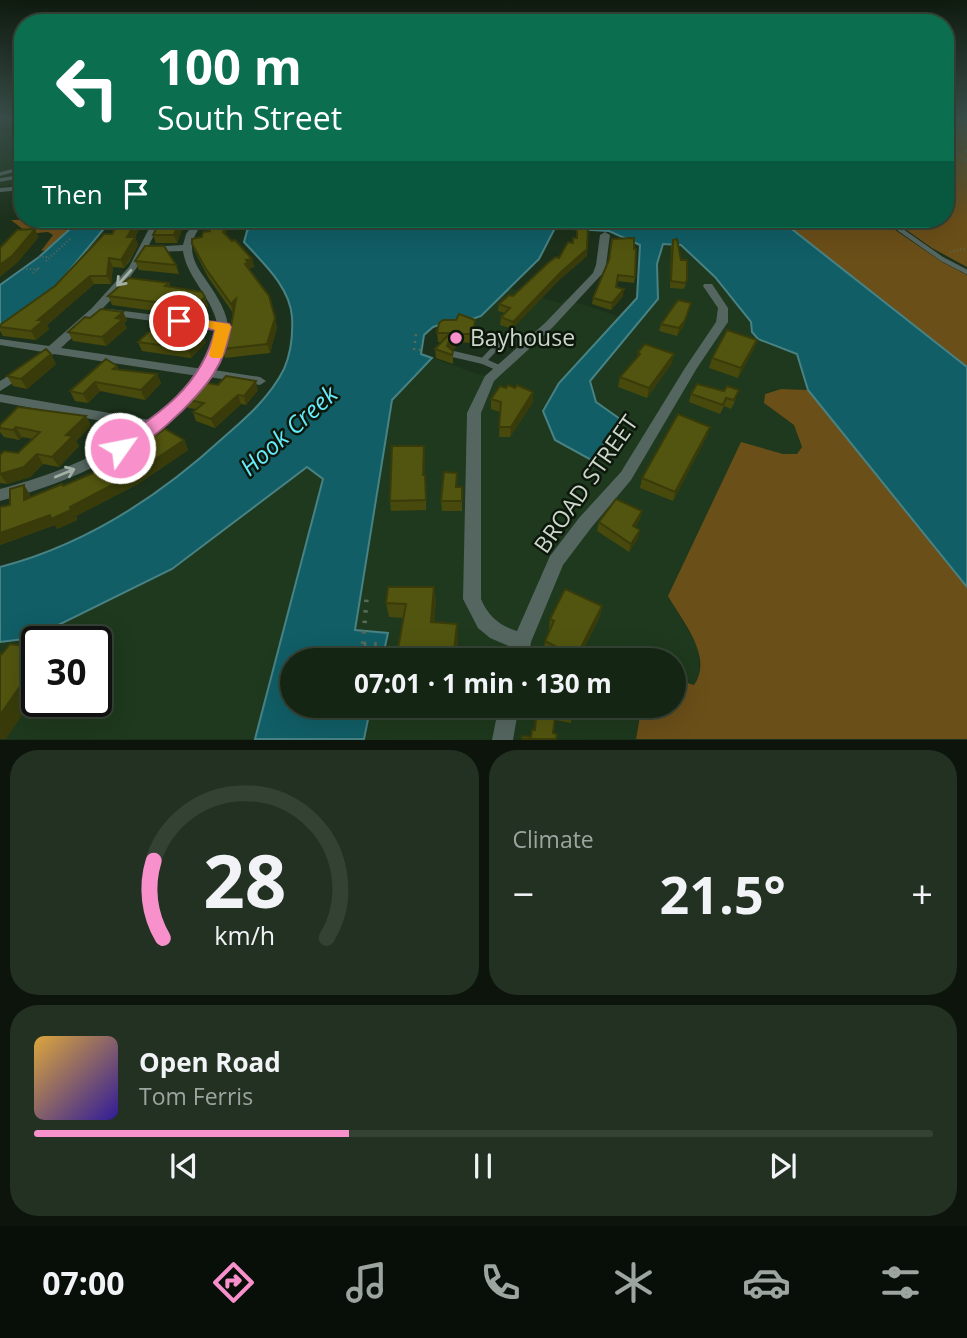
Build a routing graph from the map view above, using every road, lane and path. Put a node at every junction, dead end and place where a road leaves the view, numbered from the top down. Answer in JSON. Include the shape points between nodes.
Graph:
{"nodes":[{"id":1,"x":153,"y":228,"type":"edge"},
{"id":2,"x":193,"y":228,"type":"edge"},
{"id":3,"x":898,"y":228,"type":"edge"},
{"id":4,"x":605,"y":236,"type":"dead end"},
{"id":5,"x":71,"y":238,"type":"dead end"},
{"id":6,"x":186,"y":248,"type":"junction"},
{"id":7,"x":967,"y":248,"type":"edge"},
{"id":8,"x":142,"y":249,"type":"junction"},
{"id":9,"x":935,"y":254,"type":"junction"},
{"id":10,"x":40,"y":257,"type":"dead end"},
{"id":11,"x":49,"y":257,"type":"junction"},
{"id":12,"x":46,"y":261,"type":"dead end"},
{"id":13,"x":23,"y":269,"type":"dead end"},
{"id":14,"x":967,"y":272,"type":"edge"},
{"id":15,"x":33,"y":274,"type":"dead end"},
{"id":16,"x":708,"y":286,"type":"dead end"},
{"id":17,"x":96,"y":310,"type":"junction"},
{"id":18,"x":223,"y":327,"type":"junction"},
{"id":19,"x":416,"y":334,"type":"dead end"},
{"id":20,"x":0,"y":342,"type":"edge"},
{"id":21,"x":500,"y":343,"type":"dead end"},
{"id":22,"x":424,"y":350,"type":"dead end"},
{"id":23,"x":46,"y":354,"type":"junction"},
{"id":24,"x":453,"y":354,"type":"edge"},
{"id":25,"x":483,"y":361,"type":"junction"},
{"id":26,"x":31,"y":365,"type":"edge"},
{"id":27,"x":501,"y":369,"type":"junction"},
{"id":28,"x":207,"y":373,"type":"junction"},
{"id":29,"x":260,"y":381,"type":"dead end"},
{"id":30,"x":0,"y":387,"type":"edge"},
{"id":31,"x":0,"y":398,"type":"edge"},
{"id":32,"x":155,"y":426,"type":"junction"},
{"id":33,"x":0,"y":495,"type":"edge"},
{"id":34,"x":367,"y":593,"type":"dead end"},
{"id":35,"x":363,"y":644,"type":"junction"},
{"id":36,"x":358,"y":648,"type":"edge"},
{"id":37,"x":376,"y":648,"type":"edge"},
{"id":38,"x":516,"y":648,"type":"edge"},
{"id":39,"x":521,"y":648,"type":"edge"},
{"id":40,"x":506,"y":718,"type":"edge"},
{"id":41,"x":502,"y":740,"type":"edge"}],
"edges":[{"from":1,"to":8,"type":"street"},
{"from":2,"to":6,"type":"street"},
{"from":3,"to":9,"type":"lane"},
{"from":4,"to":27,"type":"street","via":[[597,274]]},
{"from":5,"to":11,"type":"path"},
{"from":6,"to":8,"type":"street"},
{"from":6,"to":18,"type":"street"},
{"from":7,"to":9,"type":"path"},
{"from":8,"to":17,"type":"street","one_way":true,"via":[[133,268]]},
{"from":9,"to":14,"type":"lane"},
{"from":10,"to":11,"type":"path"},
{"from":11,"to":12,"type":"path"},
{"from":13,"to":15,"type":"path","via":[[39,268]]},
{"from":16,"to":39,"type":"street","name":"BROAD STREET","via":[[723,308],[722,322],[626,475],[556,561]]},
{"from":17,"to":18,"type":"street"},
{"from":17,"to":23,"type":"street"},
{"from":18,"to":28,"type":"street","via":[[218,354]]},
{"from":19,"to":22,"type":"path","via":[[414,350]]},
{"from":20,"to":23,"type":"street"},
{"from":21,"to":25,"type":"lane"},
{"from":23,"to":28,"type":"street"},
{"from":24,"to":25,"type":"lane"},
{"from":25,"to":27,"type":"lane"},
{"from":26,"to":30,"type":"street"},
{"from":27,"to":38,"type":"street","via":[[489,379],[474,413],[472,599],[484,624]]},
{"from":28,"to":29,"type":"street"},
{"from":28,"to":32,"type":"street"},
{"from":31,"to":32,"type":"street"},
{"from":33,"to":32,"type":"street","one_way":true,"via":[[82,466]]},
{"from":34,"to":35,"type":"path"},
{"from":35,"to":36,"type":"path"},
{"from":35,"to":37,"type":"path","via":[[377,644]]},
{"from":40,"to":41,"type":"street"}]}
